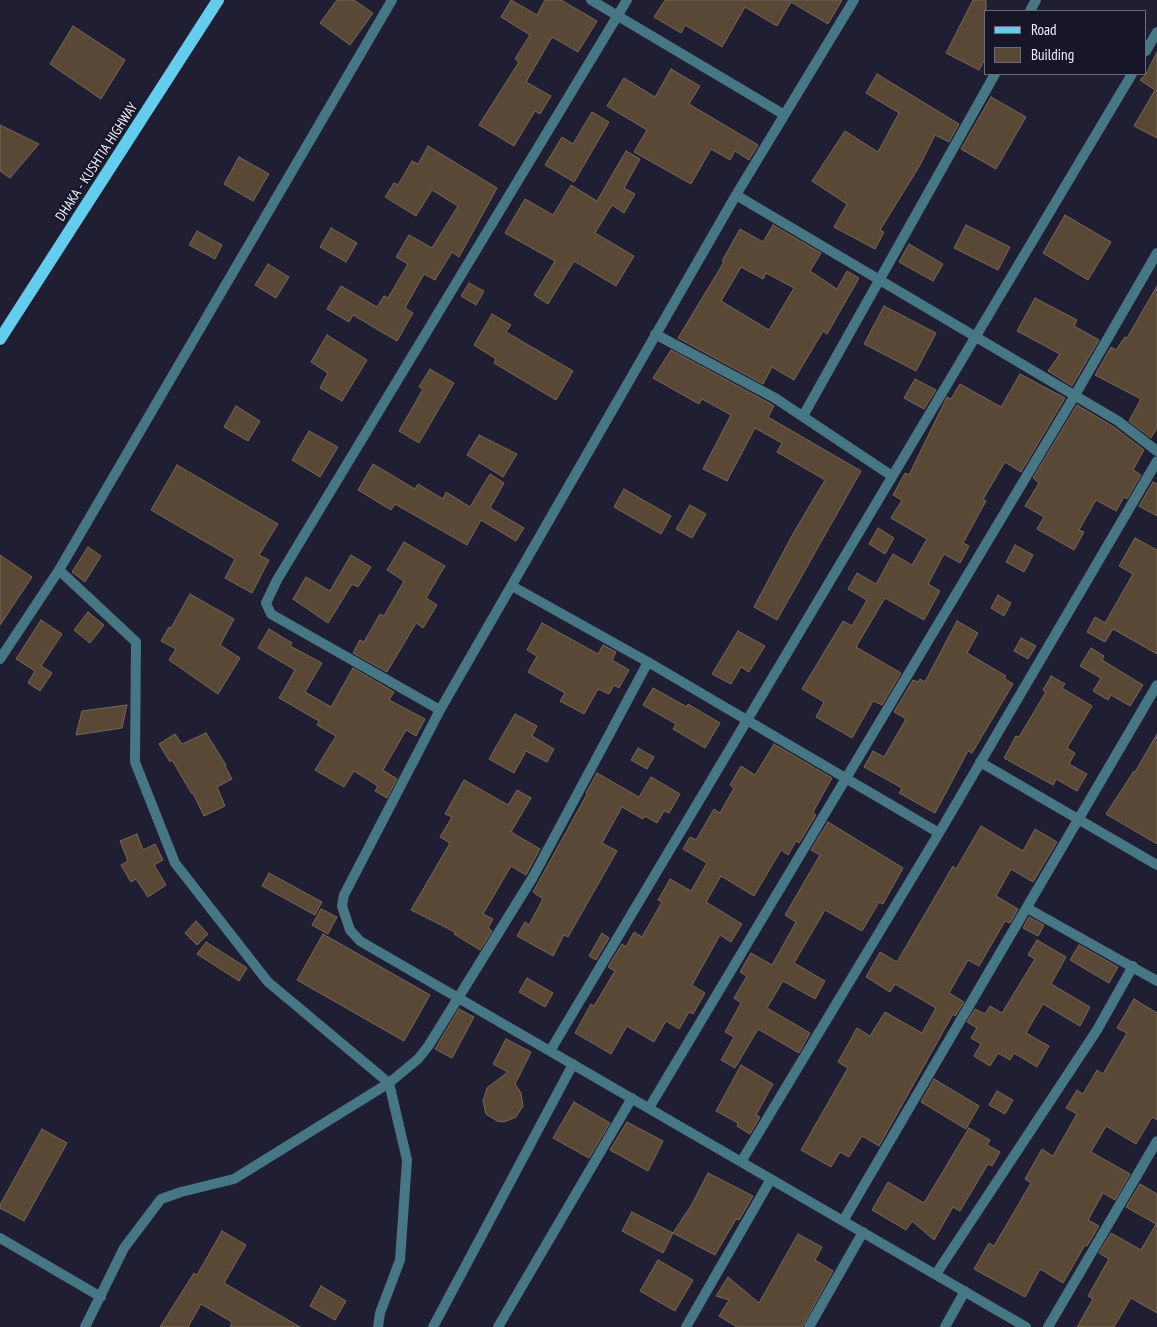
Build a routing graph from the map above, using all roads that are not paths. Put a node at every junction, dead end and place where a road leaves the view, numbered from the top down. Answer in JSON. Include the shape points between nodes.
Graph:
{"nodes":[{"id":1,"x":218,"y":0,"type":"edge"},
{"id":2,"x":392,"y":0,"type":"edge"},
{"id":3,"x":591,"y":0,"type":"edge"},
{"id":4,"x":627,"y":0,"type":"edge"},
{"id":5,"x":854,"y":0,"type":"edge"},
{"id":6,"x":617,"y":16,"type":"junction"},
{"id":7,"x":1157,"y":32,"type":"edge"},
{"id":8,"x":1147,"y":49,"type":"edge"},
{"id":9,"x":994,"y":75,"type":"edge"},
{"id":10,"x":1131,"y":75,"type":"edge"},
{"id":11,"x":783,"y":114,"type":"junction"},
{"id":12,"x":736,"y":195,"type":"junction"},
{"id":13,"x":1157,"y":253,"type":"edge"},
{"id":14,"x":880,"y":278,"type":"junction"},
{"id":15,"x":655,"y":334,"type":"junction"},
{"id":16,"x":975,"y":336,"type":"junction"},
{"id":17,"x":0,"y":339,"type":"edge"},
{"id":18,"x":1075,"y":395,"type":"junction"},
{"id":19,"x":803,"y":416,"type":"junction"},
{"id":20,"x":1157,"y":450,"type":"edge"},
{"id":21,"x":1157,"y":461,"type":"edge"},
{"id":22,"x":892,"y":476,"type":"junction"},
{"id":23,"x":59,"y":570,"type":"junction"},
{"id":24,"x":512,"y":586,"type":"junction"},
{"id":25,"x":0,"y":659,"type":"edge"},
{"id":26,"x":648,"y":662,"type":"junction"},
{"id":27,"x":1157,"y":685,"type":"edge"},
{"id":28,"x":440,"y":710,"type":"junction"},
{"id":29,"x":746,"y":720,"type":"junction"},
{"id":30,"x":980,"y":762,"type":"junction"},
{"id":31,"x":845,"y":778,"type":"junction"},
{"id":32,"x":1080,"y":820,"type":"junction"},
{"id":33,"x":939,"y":833,"type":"junction"},
{"id":34,"x":1157,"y":865,"type":"edge"},
{"id":35,"x":1027,"y":908,"type":"junction"},
{"id":36,"x":1133,"y":966,"type":"junction"},
{"id":37,"x":1157,"y":980,"type":"edge"},
{"id":38,"x":458,"y":998,"type":"junction"},
{"id":39,"x":550,"y":1051,"type":"junction"},
{"id":40,"x":573,"y":1064,"type":"junction"},
{"id":41,"x":389,"y":1083,"type":"junction"},
{"id":42,"x":632,"y":1098,"type":"junction"},
{"id":43,"x":649,"y":1108,"type":"junction"},
{"id":44,"x":1157,"y":1141,"type":"edge"},
{"id":45,"x":741,"y":1162,"type":"junction"},
{"id":46,"x":771,"y":1179,"type":"junction"},
{"id":47,"x":843,"y":1221,"type":"junction"},
{"id":48,"x":863,"y":1232,"type":"junction"},
{"id":49,"x":0,"y":1238,"type":"edge"},
{"id":50,"x":936,"y":1274,"type":"junction"},
{"id":51,"x":965,"y":1291,"type":"junction"},
{"id":52,"x":101,"y":1297,"type":"junction"},
{"id":53,"x":85,"y":1327,"type":"edge"},
{"id":54,"x":378,"y":1327,"type":"edge"},
{"id":55,"x":433,"y":1327,"type":"edge"},
{"id":56,"x":498,"y":1327,"type":"edge"},
{"id":57,"x":686,"y":1327,"type":"edge"},
{"id":58,"x":809,"y":1327,"type":"edge"},
{"id":59,"x":944,"y":1327,"type":"edge"},
{"id":60,"x":1026,"y":1327,"type":"edge"},
{"id":61,"x":1048,"y":1327,"type":"edge"}],
"edges":[{"from":1,"to":17,"type":"main road","name":"DHAKA - KUSHTIA HIGHWAY"},
{"from":2,"to":23,"type":"street"},
{"from":3,"to":6,"type":"street"},
{"from":4,"to":6,"type":"street"},
{"from":5,"to":11,"type":"street"},
{"from":6,"to":11,"type":"street"},
{"from":6,"to":28,"type":"street","via":[[266,602],[270,614]]},
{"from":7,"to":8,"type":"street"},
{"from":9,"to":14,"type":"street"},
{"from":10,"to":16,"type":"street"},
{"from":11,"to":12,"type":"street"},
{"from":12,"to":14,"type":"street"},
{"from":12,"to":15,"type":"street"},
{"from":13,"to":18,"type":"street"},
{"from":14,"to":16,"type":"street"},
{"from":14,"to":19,"type":"street"},
{"from":15,"to":19,"type":"street","via":[[776,398]]},
{"from":15,"to":24,"type":"street"},
{"from":16,"to":18,"type":"street"},
{"from":16,"to":22,"type":"street"},
{"from":18,"to":20,"type":"street","via":[[1118,420]]},
{"from":18,"to":31,"type":"street"},
{"from":19,"to":22,"type":"street"},
{"from":21,"to":30,"type":"street"},
{"from":22,"to":29,"type":"street"},
{"from":23,"to":25,"type":"street"},
{"from":23,"to":41,"type":"street","via":[[136,642],[135,762],[175,863],[268,982]]},
{"from":24,"to":26,"type":"street"},
{"from":24,"to":28,"type":"street"},
{"from":26,"to":29,"type":"street"},
{"from":26,"to":38,"type":"street","via":[[533,876]]},
{"from":27,"to":32,"type":"street"},
{"from":28,"to":38,"type":"street","via":[[344,894],[342,906],[350,930],[360,941]]},
{"from":29,"to":31,"type":"street"},
{"from":29,"to":39,"type":"street"},
{"from":30,"to":32,"type":"street"},
{"from":30,"to":33,"type":"street"},
{"from":31,"to":33,"type":"street"},
{"from":31,"to":43,"type":"street"},
{"from":32,"to":34,"type":"street"},
{"from":32,"to":35,"type":"street"},
{"from":33,"to":45,"type":"street"},
{"from":35,"to":36,"type":"street"},
{"from":35,"to":47,"type":"street"},
{"from":36,"to":37,"type":"street"},
{"from":36,"to":50,"type":"street","via":[[1096,1030]]},
{"from":38,"to":39,"type":"street"},
{"from":38,"to":41,"type":"street","via":[[418,1059]]},
{"from":39,"to":40,"type":"street"},
{"from":40,"to":42,"type":"street"},
{"from":40,"to":55,"type":"street"},
{"from":41,"to":52,"type":"street","via":[[234,1180],[161,1199],[124,1248]]},
{"from":41,"to":54,"type":"street","via":[[407,1160],[400,1260]]},
{"from":42,"to":43,"type":"street"},
{"from":42,"to":56,"type":"street"},
{"from":43,"to":45,"type":"street"},
{"from":44,"to":61,"type":"street"},
{"from":45,"to":46,"type":"street"},
{"from":46,"to":47,"type":"street"},
{"from":46,"to":57,"type":"street"},
{"from":47,"to":48,"type":"street"},
{"from":48,"to":50,"type":"street"},
{"from":48,"to":58,"type":"street"},
{"from":49,"to":52,"type":"street"},
{"from":50,"to":51,"type":"street"},
{"from":51,"to":59,"type":"street"},
{"from":51,"to":60,"type":"street"},
{"from":52,"to":53,"type":"street"}]}
